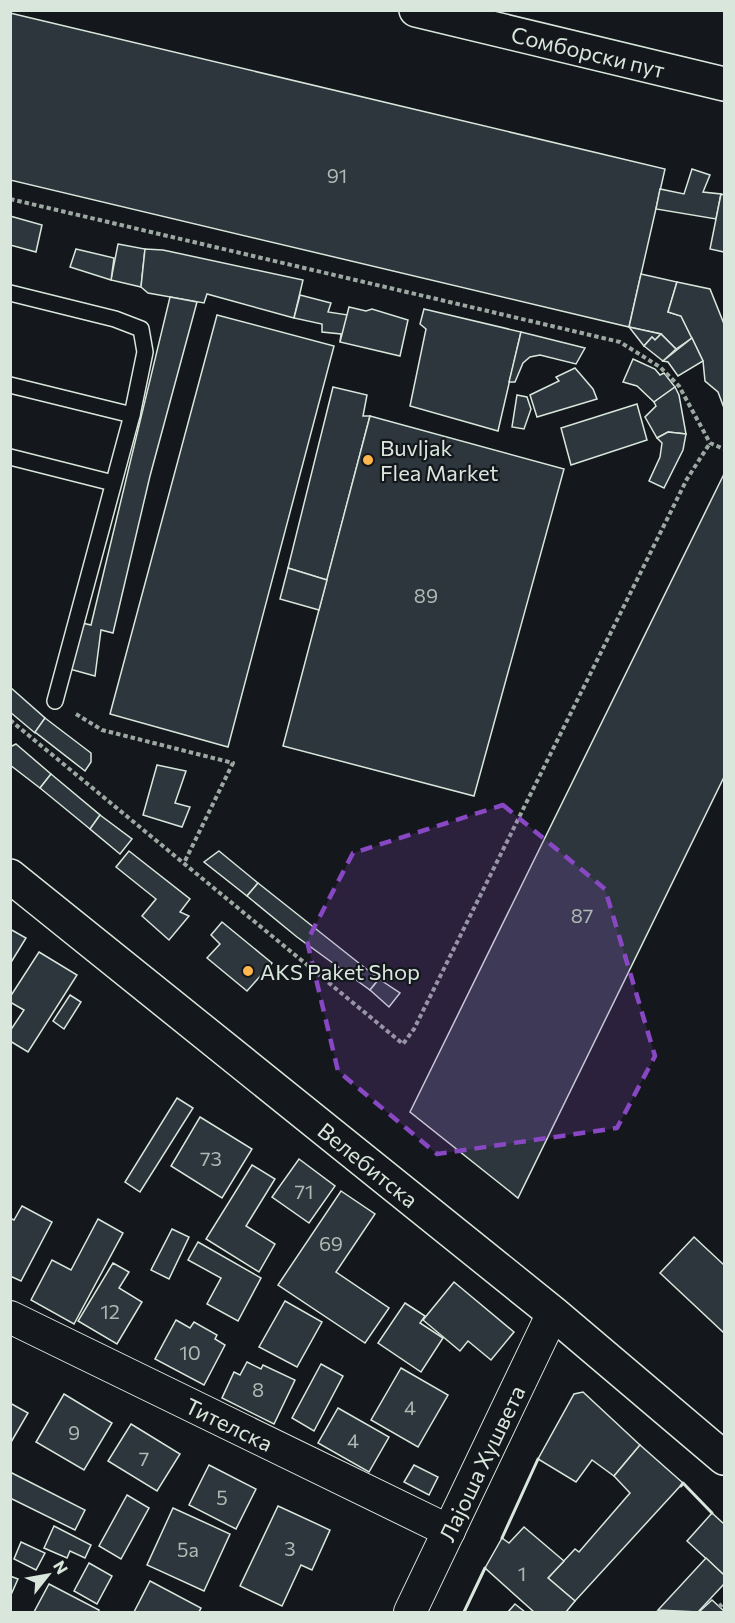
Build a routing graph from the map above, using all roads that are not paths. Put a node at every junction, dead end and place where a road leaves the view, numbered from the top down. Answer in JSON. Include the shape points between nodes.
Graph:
{"nodes":[{"id":1,"x":416,"y":10,"type":"edge"},
{"id":2,"x":724,"y":84,"type":"edge"},
{"id":3,"x":10,"y":293,"type":"edge"},
{"id":4,"x":10,"y":385,"type":"edge"},
{"id":5,"x":132,"y":414,"type":"junction"},
{"id":6,"x":10,"y":457,"type":"edge"},
{"id":7,"x":113,"y":483,"type":"junction"},
{"id":8,"x":55,"y":701,"type":"road end"},
{"id":9,"x":10,"y":876,"type":"edge"},
{"id":10,"x":552,"y":1313,"type":"junction"},
{"id":11,"x":10,"y":1317,"type":"edge"},
{"id":12,"x":724,"y":1458,"type":"edge"},
{"id":13,"x":449,"y":1531,"type":"junction"},
{"id":14,"x":410,"y":1612,"type":"edge"}],
"edges":[{"from":1,"to":2,"type":"street","name":"Сомборски пут"},
{"from":3,"to":5,"type":"lane","via":[[141,329],[145,352]]},
{"from":4,"to":5,"type":"lane"},
{"from":5,"to":7,"type":"lane"},
{"from":6,"to":7,"type":"lane"},
{"from":7,"to":8,"type":"lane"},
{"from":9,"to":10,"type":"street","name":"Велебитска"},
{"from":10,"to":12,"type":"street","name":"Велебитска"},
{"from":10,"to":13,"type":"street","name":"Лајоша Хушвета"},
{"from":11,"to":13,"type":"street","name":"Тителска"},
{"from":13,"to":14,"type":"street","name":"Лајоша Хушвета"}]}
